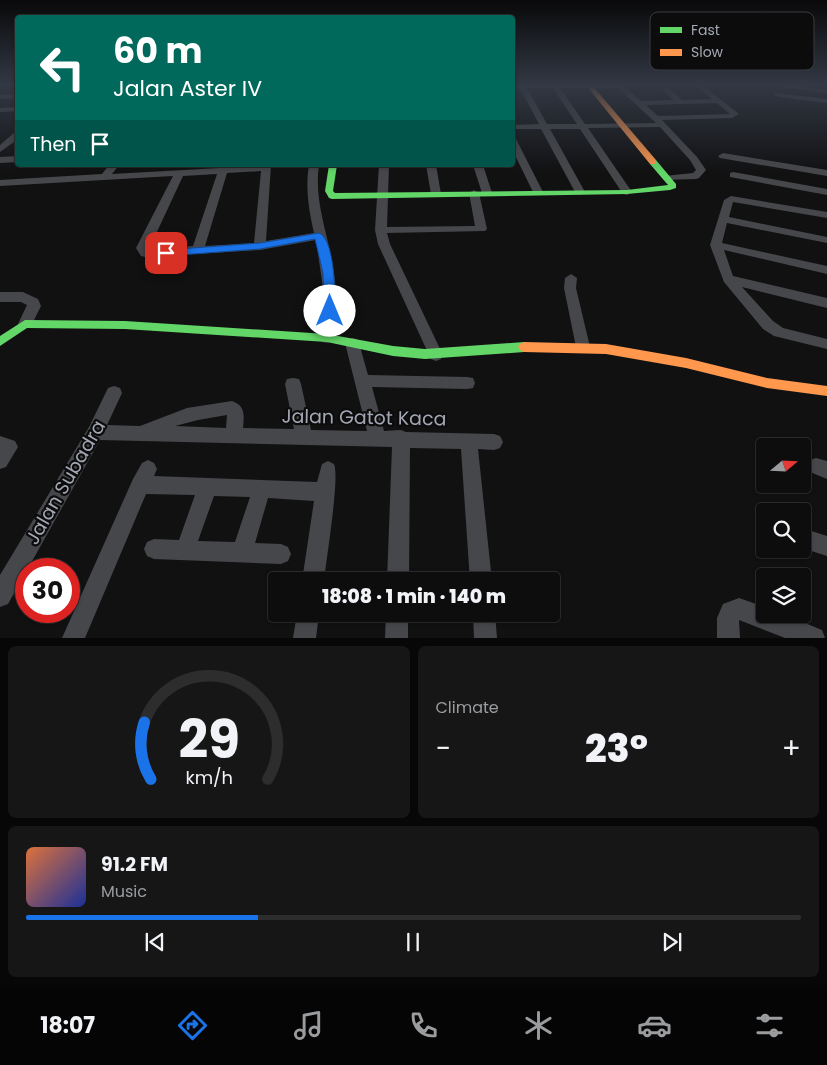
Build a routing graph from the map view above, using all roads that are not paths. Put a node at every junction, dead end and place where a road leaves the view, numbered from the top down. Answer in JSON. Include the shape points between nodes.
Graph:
{"nodes":[{"id":1,"x":537,"y":114,"type":"edge"},
{"id":2,"x":574,"y":114,"type":"edge"},
{"id":3,"x":613,"y":114,"type":"edge"},
{"id":4,"x":651,"y":114,"type":"edge"},
{"id":5,"x":736,"y":114,"type":"edge"},
{"id":6,"x":659,"y":122,"type":"junction"},
{"id":7,"x":582,"y":126,"type":"junction"},
{"id":8,"x":623,"y":126,"type":"junction"},
{"id":9,"x":515,"y":127,"type":"edge"},
{"id":10,"x":544,"y":127,"type":"junction"},
{"id":11,"x":15,"y":137,"type":"edge"},
{"id":12,"x":0,"y":140,"type":"edge"},
{"id":13,"x":515,"y":145,"type":"edge"},
{"id":14,"x":0,"y":149,"type":"edge"},
{"id":15,"x":723,"y":156,"type":"dead end"},
{"id":16,"x":15,"y":159,"type":"edge"},
{"id":17,"x":0,"y":160,"type":"edge"},
{"id":18,"x":112,"y":167,"type":"edge"},
{"id":19,"x":266,"y":167,"type":"edge"},
{"id":20,"x":314,"y":167,"type":"edge"},
{"id":21,"x":333,"y":167,"type":"edge"},
{"id":22,"x":384,"y":167,"type":"edge"},
{"id":23,"x":431,"y":167,"type":"edge"},
{"id":24,"x":479,"y":167,"type":"edge"},
{"id":25,"x":224,"y":168,"type":"edge"},
{"id":26,"x":827,"y":174,"type":"edge"},
{"id":27,"x":733,"y":176,"type":"dead end"},
{"id":28,"x":177,"y":177,"type":"junction"},
{"id":29,"x":104,"y":178,"type":"junction"},
{"id":30,"x":667,"y":178,"type":"junction"},
{"id":31,"x":0,"y":183,"type":"edge"},
{"id":32,"x":538,"y":192,"type":"junction"},
{"id":33,"x":580,"y":192,"type":"junction"},
{"id":34,"x":627,"y":192,"type":"junction"},
{"id":35,"x":827,"y":192,"type":"edge"},
{"id":36,"x":474,"y":193,"type":"junction"},
{"id":37,"x":487,"y":193,"type":"junction"},
{"id":38,"x":383,"y":194,"type":"junction"},
{"id":39,"x":436,"y":194,"type":"junction"},
{"id":40,"x":827,"y":215,"type":"edge"},
{"id":41,"x":723,"y":219,"type":"junction"},
{"id":42,"x":381,"y":230,"type":"junction"},
{"id":43,"x":319,"y":236,"type":"junction"},
{"id":44,"x":827,"y":240,"type":"edge"},
{"id":45,"x":716,"y":245,"type":"junction"},
{"id":46,"x":260,"y":246,"type":"junction"},
{"id":47,"x":197,"y":251,"type":"junction"},
{"id":48,"x":827,"y":270,"type":"edge"},
{"id":49,"x":570,"y":278,"type":"dead end"},
{"id":50,"x":728,"y":279,"type":"junction"},
{"id":51,"x":0,"y":297,"type":"edge"},
{"id":52,"x":827,"y":303,"type":"edge"},
{"id":53,"x":25,"y":324,"type":"junction"},
{"id":54,"x":327,"y":338,"type":"junction"},
{"id":55,"x":0,"y":342,"type":"edge"},
{"id":56,"x":352,"y":343,"type":"junction"},
{"id":57,"x":827,"y":344,"type":"edge"},
{"id":58,"x":583,"y":347,"type":"junction"},
{"id":59,"x":436,"y":355,"type":"junction"},
{"id":60,"x":364,"y":381,"type":"junction"},
{"id":61,"x":468,"y":383,"type":"dead end"},
{"id":62,"x":293,"y":384,"type":"dead end"},
{"id":63,"x":827,"y":391,"type":"edge"},
{"id":64,"x":114,"y":393,"type":"dead end"},
{"id":65,"x":95,"y":432,"type":"junction"},
{"id":66,"x":140,"y":433,"type":"junction"},
{"id":67,"x":234,"y":435,"type":"junction"},
{"id":68,"x":304,"y":437,"type":"junction"},
{"id":69,"x":377,"y":438,"type":"junction"},
{"id":70,"x":401,"y":438,"type":"junction"},
{"id":71,"x":469,"y":441,"type":"junction"},
{"id":72,"x":494,"y":442,"type":"dead end"},
{"id":73,"x":328,"y":470,"type":"dead end"},
{"id":74,"x":208,"y":486,"type":"junction"},
{"id":75,"x":262,"y":488,"type":"junction"},
{"id":76,"x":326,"y":492,"type":"junction"},
{"id":77,"x":811,"y":541,"type":"edge"},
{"id":78,"x":827,"y":546,"type":"edge"},
{"id":79,"x":154,"y":549,"type":"dead end"},
{"id":80,"x":185,"y":550,"type":"junction"},
{"id":81,"x":242,"y":553,"type":"junction"},
{"id":82,"x":281,"y":554,"type":"dead end"},
{"id":83,"x":314,"y":572,"type":"edge"},
{"id":84,"x":398,"y":572,"type":"edge"},
{"id":85,"x":480,"y":572,"type":"edge"},
{"id":86,"x":0,"y":596,"type":"edge"},
{"id":87,"x":307,"y":622,"type":"edge"},
{"id":88,"x":397,"y":622,"type":"edge"},
{"id":89,"x":485,"y":622,"type":"edge"},
{"id":90,"x":73,"y":638,"type":"edge"},
{"id":91,"x":304,"y":638,"type":"edge"},
{"id":92,"x":396,"y":638,"type":"edge"},
{"id":93,"x":486,"y":638,"type":"edge"},
{"id":94,"x":729,"y":638,"type":"edge"},
{"id":95,"x":814,"y":638,"type":"edge"}],
"edges":[{"from":1,"to":10,"type":"street"},
{"from":2,"to":7,"type":"street"},
{"from":3,"to":8,"type":"street"},
{"from":4,"to":6,"type":"street"},
{"from":5,"to":6,"type":"street"},
{"from":6,"to":8,"type":"street"},
{"from":6,"to":30,"type":"street","via":[[701,170],[696,176]]},
{"from":7,"to":8,"type":"street"},
{"from":7,"to":10,"type":"street"},
{"from":7,"to":34,"type":"street"},
{"from":8,"to":30,"type":"street"},
{"from":9,"to":10,"type":"street"},
{"from":10,"to":33,"type":"street"},
{"from":11,"to":12,"type":"street"},
{"from":11,"to":14,"type":"street"},
{"from":13,"to":32,"type":"street"},
{"from":15,"to":26,"type":"street"},
{"from":16,"to":17,"type":"street"},
{"from":18,"to":29,"type":"street"},
{"from":19,"to":25,"type":"street"},
{"from":19,"to":46,"type":"street"},
{"from":20,"to":43,"type":"street","via":[[312,184]]},
{"from":21,"to":38,"type":"street","via":[[329,191],[332,196]]},
{"from":22,"to":38,"type":"street"},
{"from":23,"to":39,"type":"street"},
{"from":24,"to":37,"type":"street"},
{"from":25,"to":28,"type":"street"},
{"from":25,"to":47,"type":"street"},
{"from":27,"to":35,"type":"street"},
{"from":28,"to":29,"type":"street","via":[[159,178],[155,174]]},
{"from":28,"to":47,"type":"street","via":[[142,248],[150,254]]},
{"from":29,"to":31,"type":"street"},
{"from":30,"to":34,"type":"street","via":[[670,188]]},
{"from":32,"to":33,"type":"street"},
{"from":32,"to":37,"type":"street"},
{"from":33,"to":34,"type":"street"},
{"from":36,"to":37,"type":"street"},
{"from":36,"to":39,"type":"street"},
{"from":36,"to":42,"type":"street","via":[[481,229]]},
{"from":38,"to":39,"type":"street"},
{"from":38,"to":42,"type":"street"},
{"from":40,"to":41,"type":"street","via":[[733,198],[729,200]]},
{"from":41,"to":44,"type":"street"},
{"from":41,"to":45,"type":"street"},
{"from":42,"to":59,"type":"street","via":[[384,244]]},
{"from":43,"to":46,"type":"street"},
{"from":43,"to":54,"type":"street","via":[[329,273]]},
{"from":45,"to":48,"type":"street"},
{"from":45,"to":50,"type":"street"},
{"from":46,"to":47,"type":"street"},
{"from":49,"to":58,"type":"street"},
{"from":50,"to":52,"type":"street"},
{"from":50,"to":57,"type":"street","via":[[768,325],[779,332]]},
{"from":51,"to":53,"type":"street","via":[[23,297],[33,302]]},
{"from":53,"to":54,"type":"street","via":[[125,325]]},
{"from":53,"to":55,"type":"street"},
{"from":54,"to":56,"type":"street"},
{"from":56,"to":59,"type":"street"},
{"from":56,"to":60,"type":"street"},
{"from":58,"to":59,"type":"street","via":[[519,346]]},
{"from":58,"to":63,"type":"street","via":[[686,363],[767,383]]},
{"from":60,"to":61,"type":"street"},
{"from":60,"to":69,"type":"street"},
{"from":62,"to":68,"type":"street"},
{"from":64,"to":65,"type":"street","name":"Jalan Subadra"},
{"from":65,"to":66,"type":"street","name":"Jalan Gatot Kaca"},
{"from":65,"to":86,"type":"street","name":"Jalan Subadra"},
{"from":66,"to":67,"type":"street","name":"Jalan Gatot Kaca"},
{"from":66,"to":67,"type":"street","name":"Jalan Gatot Kaca","via":[[201,410],[232,408],[236,412]]},
{"from":67,"to":68,"type":"street","name":"Jalan Gatot Kaca"},
{"from":68,"to":69,"type":"street","name":"Jalan Gatot Kaca"},
{"from":69,"to":70,"type":"street","name":"Jalan Gatot Kaca"},
{"from":70,"to":71,"type":"street","name":"Jalan Gatot Kaca"},
{"from":70,"to":84,"type":"street"},
{"from":71,"to":72,"type":"street","name":"Jalan Gatot Kaca"},
{"from":71,"to":85,"type":"street"},
{"from":73,"to":76,"type":"street"},
{"from":74,"to":75,"type":"street"},
{"from":74,"to":80,"type":"street"},
{"from":74,"to":90,"type":"street","via":[[144,477]]},
{"from":75,"to":76,"type":"street"},
{"from":75,"to":81,"type":"street"},
{"from":76,"to":83,"type":"street"},
{"from":77,"to":78,"type":"street"},
{"from":79,"to":80,"type":"street"},
{"from":80,"to":81,"type":"street"},
{"from":81,"to":82,"type":"street"},
{"from":87,"to":91,"type":"street"},
{"from":88,"to":92,"type":"street"},
{"from":89,"to":93,"type":"street"},
{"from":94,"to":95,"type":"street","via":[[728,618],[731,612],[739,609]]}]}
